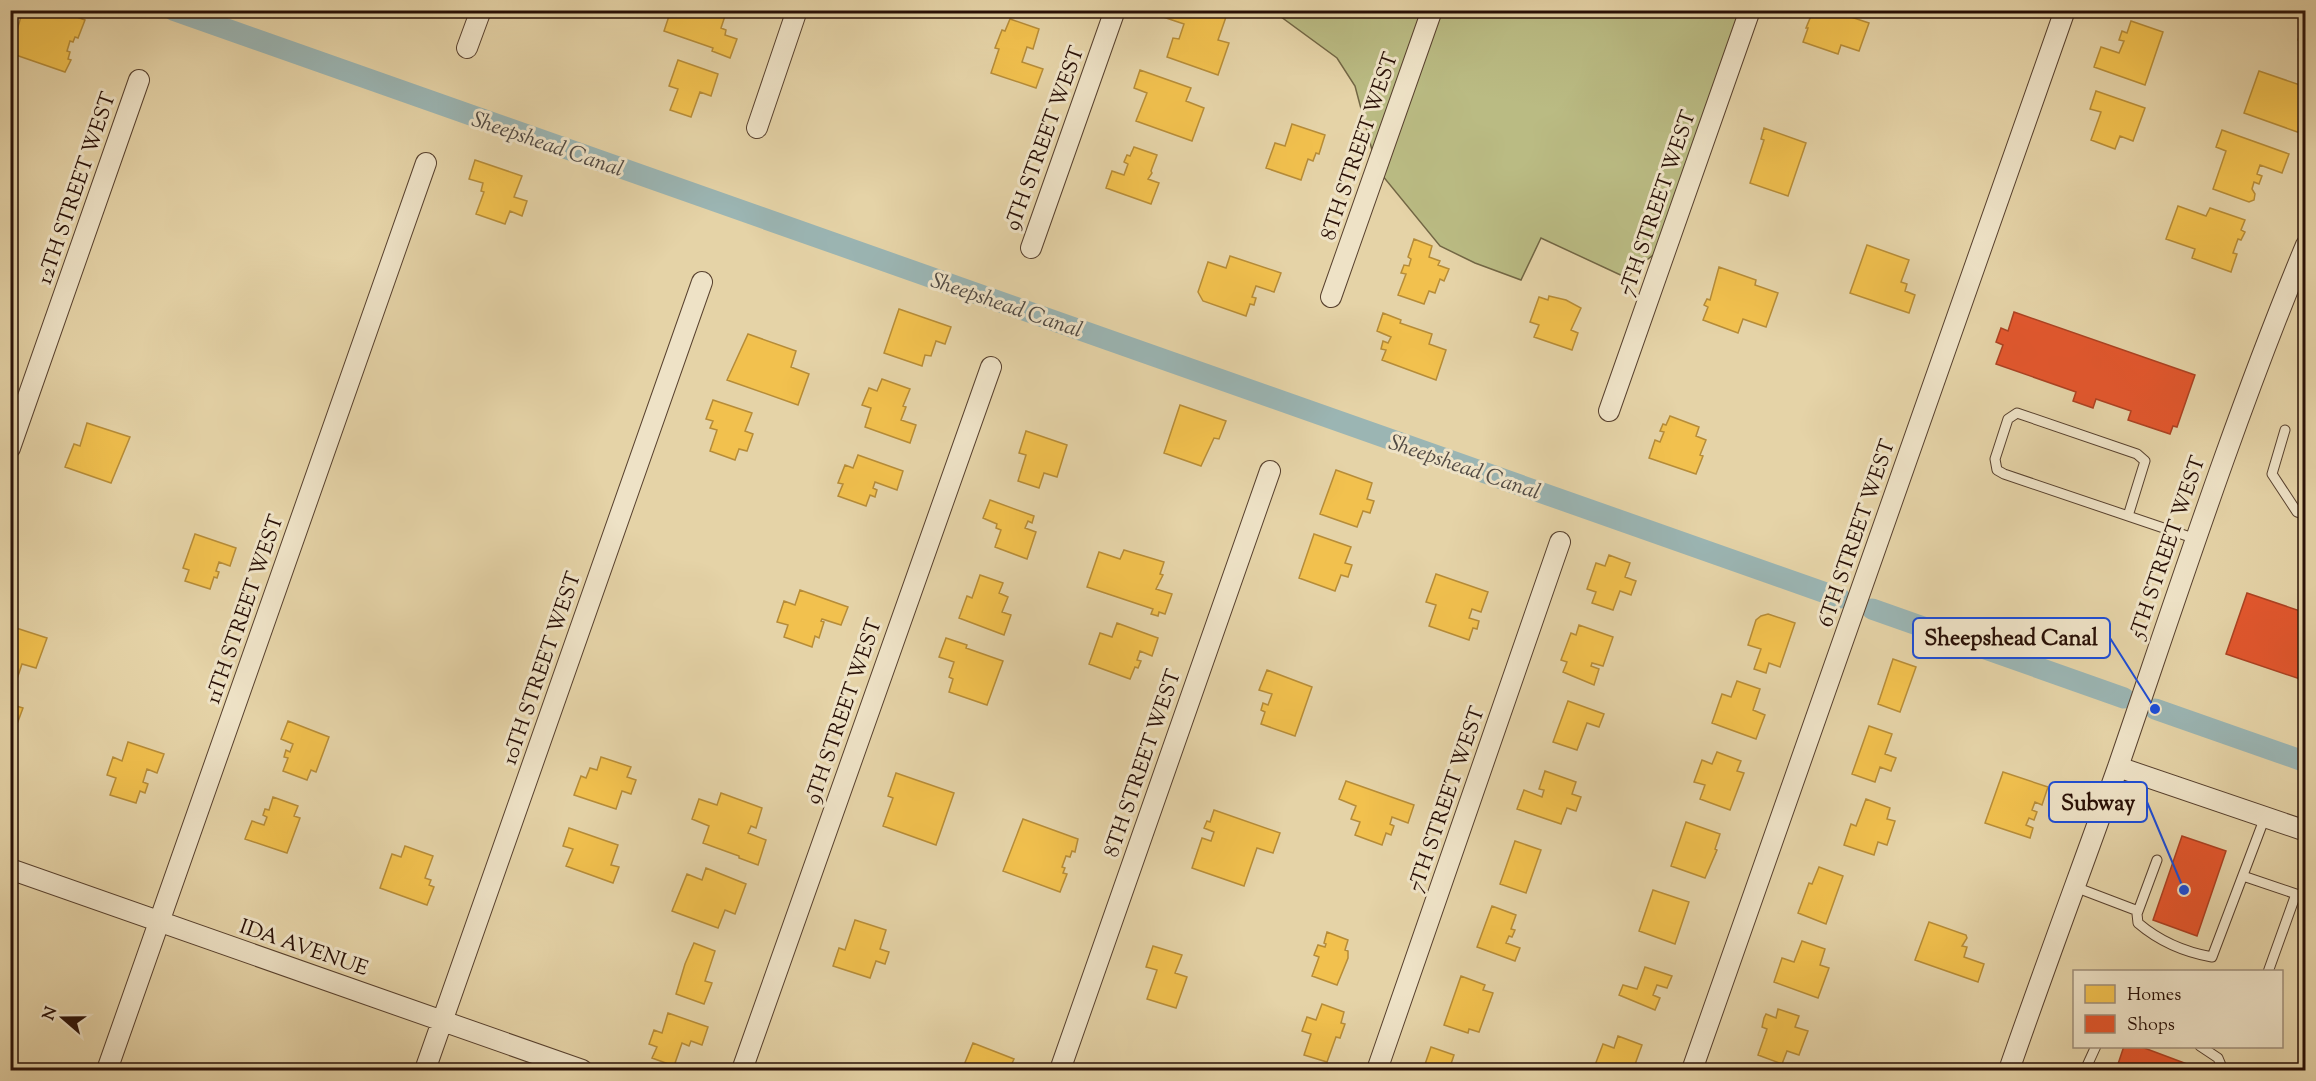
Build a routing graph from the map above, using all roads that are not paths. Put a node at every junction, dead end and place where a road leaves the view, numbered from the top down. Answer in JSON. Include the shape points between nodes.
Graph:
{"nodes":[{"id":1,"x":481,"y":10,"type":"edge"},
{"id":2,"x":797,"y":10,"type":"edge"},
{"id":3,"x":1115,"y":10,"type":"edge"},
{"id":4,"x":1432,"y":10,"type":"edge"},
{"id":5,"x":1750,"y":10,"type":"edge"},
{"id":6,"x":2065,"y":10,"type":"edge"},
{"id":7,"x":467,"y":48,"type":"dead end"},
{"id":8,"x":139,"y":80,"type":"dead end"},
{"id":9,"x":757,"y":128,"type":"dead end"},
{"id":10,"x":426,"y":163,"type":"dead end"},
{"id":11,"x":2306,"y":245,"type":"edge"},
{"id":12,"x":1031,"y":248,"type":"dead end"},
{"id":13,"x":702,"y":282,"type":"dead end"},
{"id":14,"x":1331,"y":297,"type":"dead end"},
{"id":15,"x":991,"y":367,"type":"dead end"},
{"id":16,"x":1609,"y":411,"type":"dead end"},
{"id":17,"x":2285,"y":430,"type":"dead end"},
{"id":18,"x":10,"y":448,"type":"edge"},
{"id":19,"x":1270,"y":471,"type":"dead end"},
{"id":20,"x":2306,"y":515,"type":"edge"},
{"id":21,"x":2128,"y":516,"type":"junction"},
{"id":22,"x":2196,"y":539,"type":"junction"},
{"id":23,"x":1560,"y":542,"type":"dead end"},
{"id":24,"x":2118,"y":767,"type":"junction"},
{"id":25,"x":2265,"y":817,"type":"junction"},
{"id":26,"x":2306,"y":831,"type":"edge"},
{"id":27,"x":2157,"y":860,"type":"dead end"},
{"id":28,"x":10,"y":869,"type":"edge"},
{"id":29,"x":2242,"y":876,"type":"junction"},
{"id":30,"x":2075,"y":887,"type":"junction"},
{"id":31,"x":2138,"y":912,"type":"junction"},
{"id":32,"x":160,"y":921,"type":"junction"},
{"id":33,"x":2269,"y":970,"type":"edge"},
{"id":34,"x":442,"y":1020,"type":"junction"},
{"id":35,"x":2096,"y":1048,"type":"edge"},
{"id":36,"x":2202,"y":1048,"type":"edge"},
{"id":37,"x":107,"y":1071,"type":"edge"},
{"id":38,"x":425,"y":1071,"type":"edge"},
{"id":39,"x":582,"y":1071,"type":"edge"},
{"id":40,"x":742,"y":1071,"type":"edge"},
{"id":41,"x":1060,"y":1071,"type":"edge"},
{"id":42,"x":1377,"y":1071,"type":"edge"},
{"id":43,"x":1692,"y":1071,"type":"edge"},
{"id":44,"x":2009,"y":1071,"type":"edge"},
{"id":45,"x":2085,"y":1071,"type":"edge"},
{"id":46,"x":2223,"y":1071,"type":"edge"}],
"edges":[{"from":1,"to":7,"type":"street"},
{"from":2,"to":9,"type":"street"},
{"from":3,"to":12,"type":"street","name":"9TH STREET WEST"},
{"from":4,"to":14,"type":"street","name":"8TH STREET WEST"},
{"from":5,"to":16,"type":"street","name":"7TH STREET WEST"},
{"from":6,"to":43,"type":"street","name":"6TH STREET WEST"},
{"from":8,"to":18,"type":"street","name":"12TH STREET WEST"},
{"from":10,"to":32,"type":"street","name":"11TH STREET WEST"},
{"from":11,"to":22,"type":"street","name":"5TH STREET WEST","via":[[2239,414]]},
{"from":13,"to":34,"type":"street","name":"10TH STREET WEST"},
{"from":15,"to":40,"type":"street","name":"9TH STREET WEST"},
{"from":17,"to":20,"type":"lane","via":[[2272,474],[2297,512]]},
{"from":19,"to":41,"type":"street","name":"8TH STREET WEST"},
{"from":21,"to":21,"type":"lane","via":[[1997,470],[1995,459],[2008,419],[2017,413],[2145,460]]},
{"from":21,"to":22,"type":"lane"},
{"from":22,"to":24,"type":"street","name":"5TH STREET WEST"},
{"from":23,"to":42,"type":"street","name":"7TH STREET WEST"},
{"from":24,"to":25,"type":"street"},
{"from":24,"to":30,"type":"street","name":"5TH STREET WEST"},
{"from":25,"to":26,"type":"street"},
{"from":25,"to":29,"type":"lane"},
{"from":27,"to":31,"type":"lane"},
{"from":28,"to":32,"type":"street","name":"IDA AVENUE"},
{"from":29,"to":31,"type":"lane","via":[[2212,957],[2155,938],[2138,923]]},
{"from":29,"to":33,"type":"lane","via":[[2296,894]]},
{"from":30,"to":31,"type":"lane"},
{"from":30,"to":44,"type":"street","name":"5TH STREET WEST"},
{"from":32,"to":34,"type":"street","name":"IDA AVENUE"},
{"from":32,"to":37,"type":"street","name":"11TH STREET WEST"},
{"from":34,"to":38,"type":"street","name":"10TH STREET WEST"},
{"from":34,"to":39,"type":"street","name":"IDA AVENUE"},
{"from":35,"to":45,"type":"lane"},
{"from":36,"to":46,"type":"lane","via":[[2218,1058]]}]}
